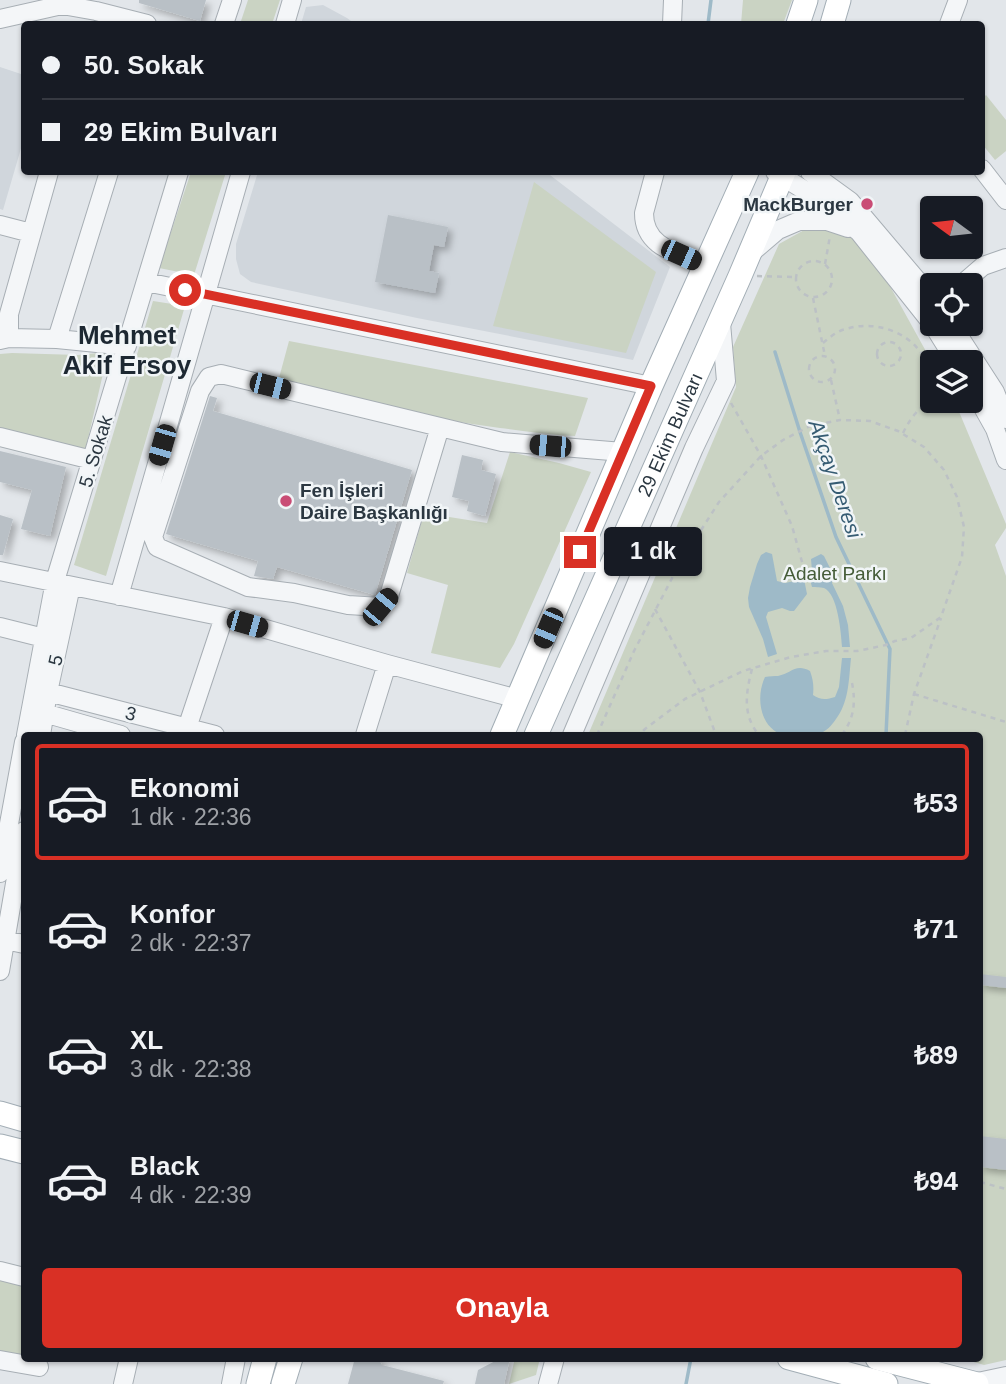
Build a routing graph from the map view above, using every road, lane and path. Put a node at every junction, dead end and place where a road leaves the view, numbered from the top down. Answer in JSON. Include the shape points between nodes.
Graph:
{"nodes":[{"id":1,"x":232,"y":0,"type":"edge"},
{"id":2,"x":292,"y":0,"type":"edge"},
{"id":3,"x":673,"y":0,"type":"edge"},
{"id":4,"x":806,"y":0,"type":"edge"},
{"id":5,"x":839,"y":0,"type":"edge"},
{"id":6,"x":958,"y":0,"type":"edge"},
{"id":7,"x":62,"y":3,"type":"edge"},
{"id":8,"x":94,"y":18,"type":"edge"},
{"id":9,"x":0,"y":19,"type":"edge"},
{"id":10,"x":120,"y":21,"type":"edge"},
{"id":11,"x":225,"y":21,"type":"edge"},
{"id":12,"x":286,"y":21,"type":"edge"},
{"id":13,"x":672,"y":21,"type":"edge"},
{"id":14,"x":799,"y":21,"type":"edge"},
{"id":15,"x":832,"y":21,"type":"edge"},
{"id":16,"x":951,"y":21,"type":"edge"},
{"id":17,"x":985,"y":173,"type":"edge"},
{"id":18,"x":48,"y":175,"type":"edge"},
{"id":19,"x":108,"y":175,"type":"edge"},
{"id":20,"x":179,"y":175,"type":"edge"},
{"id":21,"x":240,"y":175,"type":"edge"},
{"id":22,"x":653,"y":175,"type":"edge"},
{"id":23,"x":746,"y":175,"type":"edge"},
{"id":24,"x":779,"y":175,"type":"edge"},
{"id":25,"x":783,"y":175,"type":"edge"},
{"id":26,"x":814,"y":175,"type":"edge"},
{"id":27,"x":834,"y":175,"type":"edge"},
{"id":28,"x":1006,"y":200,"type":"edge"},
{"id":29,"x":850,"y":201,"type":"junction"},
{"id":30,"x":833,"y":223,"type":"junction"},
{"id":31,"x":0,"y":225,"type":"edge"},
{"id":32,"x":859,"y":232,"type":"junction"},
{"id":33,"x":31,"y":233,"type":"junction"},
{"id":34,"x":1006,"y":258,"type":"edge"},
{"id":35,"x":825,"y":264,"type":"junction"},
{"id":36,"x":705,"y":265,"type":"junction"},
{"id":37,"x":744,"y":266,"type":"junction"},
{"id":38,"x":976,"y":273,"type":"edge"},
{"id":39,"x":796,"y":277,"type":"junction"},
{"id":40,"x":146,"y":282,"type":"junction"},
{"id":41,"x":920,"y":284,"type":"edge"},
{"id":42,"x":205,"y":294,"type":"junction"},
{"id":43,"x":813,"y":298,"type":"junction"},
{"id":44,"x":720,"y":320,"type":"junction"},
{"id":45,"x":960,"y":336,"type":"edge"},
{"id":46,"x":5,"y":339,"type":"edge"},
{"id":47,"x":57,"y":339,"type":"junction"},
{"id":48,"x":823,"y":343,"type":"junction"},
{"id":49,"x":127,"y":346,"type":"junction"},
{"id":50,"x":949,"y":350,"type":"edge"},
{"id":51,"x":920,"y":351,"type":"edge"},
{"id":52,"x":825,"y":356,"type":"junction"},
{"id":53,"x":902,"y":356,"type":"joint"},
{"id":54,"x":831,"y":380,"type":"junction"},
{"id":55,"x":651,"y":386,"type":"junction"},
{"id":56,"x":723,"y":388,"type":"junction"},
{"id":57,"x":1000,"y":390,"type":"edge"},
{"id":58,"x":983,"y":408,"type":"edge"},
{"id":59,"x":920,"y":409,"type":"edge"},
{"id":60,"x":1006,"y":419,"type":"edge"},
{"id":61,"x":839,"y":420,"type":"junction"},
{"id":62,"x":440,"y":427,"type":"junction"},
{"id":63,"x":903,"y":434,"type":"junction"},
{"id":64,"x":0,"y":437,"type":"edge"},
{"id":65,"x":623,"y":452,"type":"junction"},
{"id":66,"x":761,"y":456,"type":"junction"},
{"id":67,"x":92,"y":460,"type":"junction"},
{"id":68,"x":1006,"y":460,"type":"edge"},
{"id":69,"x":804,"y":569,"type":"dead end"},
{"id":70,"x":0,"y":571,"type":"edge"},
{"id":71,"x":63,"y":584,"type":"junction"},
{"id":72,"x":119,"y":596,"type":"junction"},
{"id":73,"x":655,"y":609,"type":"junction"},
{"id":74,"x":224,"y":617,"type":"junction"},
{"id":75,"x":941,"y":617,"type":"junction"},
{"id":76,"x":0,"y":627,"type":"edge"},
{"id":77,"x":44,"y":638,"type":"junction"},
{"id":78,"x":387,"y":664,"type":"junction"},
{"id":79,"x":752,"y":669,"type":"junction"},
{"id":80,"x":852,"y":683,"type":"dead end"},
{"id":81,"x":48,"y":691,"type":"junction"},
{"id":82,"x":700,"y":692,"type":"junction"},
{"id":83,"x":914,"y":694,"type":"junction"},
{"id":84,"x":518,"y":699,"type":"junction"},
{"id":85,"x":44,"y":713,"type":"junction"},
{"id":86,"x":1006,"y":722,"type":"edge"},
{"id":87,"x":187,"y":728,"type":"junction"},
{"id":88,"x":27,"y":732,"type":"edge"},
{"id":89,"x":41,"y":732,"type":"edge"},
{"id":90,"x":110,"y":732,"type":"edge"},
{"id":91,"x":203,"y":732,"type":"edge"},
{"id":92,"x":366,"y":732,"type":"edge"},
{"id":93,"x":503,"y":732,"type":"edge"},
{"id":94,"x":537,"y":732,"type":"edge"},
{"id":95,"x":573,"y":732,"type":"edge"},
{"id":96,"x":598,"y":732,"type":"edge"},
{"id":97,"x":642,"y":732,"type":"edge"},
{"id":98,"x":715,"y":732,"type":"edge"},
{"id":99,"x":757,"y":732,"type":"edge"},
{"id":100,"x":844,"y":732,"type":"edge"},
{"id":101,"x":906,"y":732,"type":"edge"},
{"id":102,"x":21,"y":762,"type":"edge"},
{"id":103,"x":11,"y":830,"type":"edge"},
{"id":104,"x":0,"y":873,"type":"edge"},
{"id":105,"x":5,"y":940,"type":"junction"},
{"id":106,"x":21,"y":943,"type":"edge"},
{"id":107,"x":0,"y":971,"type":"edge"},
{"id":108,"x":0,"y":1114,"type":"edge"},
{"id":109,"x":21,"y":1119,"type":"edge"},
{"id":110,"x":0,"y":1146,"type":"edge"},
{"id":111,"x":21,"y":1151,"type":"edge"},
{"id":112,"x":983,"y":1183,"type":"edge"},
{"id":113,"x":1006,"y":1189,"type":"edge"},
{"id":114,"x":0,"y":1271,"type":"edge"},
{"id":115,"x":21,"y":1276,"type":"edge"},
{"id":116,"x":0,"y":1360,"type":"edge"},
{"id":117,"x":128,"y":1362,"type":"edge"},
{"id":118,"x":235,"y":1362,"type":"edge"},
{"id":119,"x":264,"y":1362,"type":"edge"},
{"id":120,"x":290,"y":1362,"type":"edge"},
{"id":121,"x":554,"y":1362,"type":"edge"},
{"id":122,"x":803,"y":1362,"type":"edge"},
{"id":123,"x":892,"y":1362,"type":"edge"},
{"id":124,"x":38,"y":1370,"type":"edge"},
{"id":125,"x":1006,"y":1377,"type":"edge"},
{"id":126,"x":123,"y":1384,"type":"edge"},
{"id":127,"x":231,"y":1384,"type":"edge"},
{"id":128,"x":258,"y":1384,"type":"edge"},
{"id":129,"x":283,"y":1384,"type":"edge"},
{"id":130,"x":548,"y":1384,"type":"edge"},
{"id":131,"x":882,"y":1384,"type":"edge"},
{"id":132,"x":975,"y":1384,"type":"edge"}],
"edges":[{"from":1,"to":11,"type":"street"},
{"from":2,"to":12,"type":"street"},
{"from":3,"to":13,"type":"street"},
{"from":4,"to":14,"type":"main road"},
{"from":5,"to":15,"type":"main road"},
{"from":6,"to":16,"type":"street"},
{"from":7,"to":8,"type":"street"},
{"from":7,"to":9,"type":"street"},
{"from":8,"to":10,"type":"street"},
{"from":17,"to":28,"type":"street"},
{"from":18,"to":33,"type":"street"},
{"from":19,"to":47,"type":"street"},
{"from":20,"to":40,"type":"street","name":"5. Sokak"},
{"from":21,"to":42,"type":"street"},
{"from":22,"to":36,"type":"street","via":[[644,213],[648,232],[657,244]]},
{"from":23,"to":36,"type":"main road","name":"29 Ekim Bulvarı"},
{"from":24,"to":37,"type":"main road","name":"29 Ekim Bulvarı"},
{"from":25,"to":32,"type":"street"},
{"from":26,"to":29,"type":"street"},
{"from":27,"to":29,"type":"street"},
{"from":29,"to":41,"type":"street"},
{"from":30,"to":32,"type":"street"},
{"from":30,"to":35,"type":"path"},
{"from":30,"to":37,"type":"street","via":[[799,222],[778,229]]},
{"from":31,"to":33,"type":"street"},
{"from":32,"to":50,"type":"street"},
{"from":33,"to":46,"type":"street"},
{"from":34,"to":38,"type":"street"},
{"from":35,"to":39,"type":"path","via":[[806,262]]},
{"from":35,"to":43,"type":"path","via":[[831,271],[831,285],[826,293]]},
{"from":36,"to":55,"type":"main road","name":"29 Ekim Bulvarı"},
{"from":37,"to":39,"type":"path"},
{"from":37,"to":44,"type":"main road","name":"29 Ekim Bulvarı"},
{"from":39,"to":43,"type":"path","via":[[800,291]]},
{"from":40,"to":42,"type":"street"},
{"from":40,"to":49,"type":"street","name":"5. Sokak"},
{"from":42,"to":55,"type":"street"},
{"from":42,"to":72,"type":"street"},
{"from":43,"to":48,"type":"path"},
{"from":44,"to":56,"type":"street"},
{"from":44,"to":94,"type":"main road","name":"29 Ekim Bulvarı"},
{"from":45,"to":57,"type":"street"},
{"from":46,"to":47,"type":"street"},
{"from":47,"to":49,"type":"street"},
{"from":48,"to":51,"type":"path","via":[[845,329],[876,326],[900,334]]},
{"from":48,"to":52,"type":"path"},
{"from":49,"to":67,"type":"street","name":"5. Sokak"},
{"from":52,"to":54,"type":"path","via":[[836,369]]},
{"from":52,"to":54,"type":"path","via":[[812,360],[809,374],[819,383]]},
{"from":53,"to":53,"type":"path","via":[[891,342],[877,353],[880,362],[888,366],[897,364]]},
{"from":54,"to":61,"type":"path"},
{"from":55,"to":65,"type":"main road","name":"29 Ekim Bulvarı"},
{"from":56,"to":66,"type":"path"},
{"from":56,"to":95,"type":"street"},
{"from":57,"to":60,"type":"street"},
{"from":58,"to":68,"type":"street"},
{"from":59,"to":63,"type":"path"},
{"from":61,"to":63,"type":"path","via":[[870,421]]},
{"from":61,"to":66,"type":"path","via":[[807,427]]},
{"from":62,"to":62,"type":"street","via":[[221,374],[209,377],[200,391],[153,537],[157,547],[248,587],[380,607],[389,596]]},
{"from":62,"to":65,"type":"street","via":[[502,442]]},
{"from":63,"to":75,"type":"path","via":[[924,447],[944,470],[964,527],[962,557]]},
{"from":64,"to":67,"type":"street"},
{"from":65,"to":84,"type":"main road","name":"29 Ekim Bulvarı"},
{"from":66,"to":69,"type":"path","via":[[792,526]]},
{"from":66,"to":73,"type":"path","via":[[719,502]]},
{"from":67,"to":71,"type":"street","name":"5. Sokak"},
{"from":70,"to":71,"type":"street"},
{"from":71,"to":72,"type":"street"},
{"from":71,"to":77,"type":"street","name":"5. Sokak"},
{"from":71,"to":81,"type":"street","name":"5"},
{"from":72,"to":74,"type":"street"},
{"from":73,"to":82,"type":"path"},
{"from":73,"to":96,"type":"path"},
{"from":74,"to":78,"type":"street"},
{"from":74,"to":87,"type":"street"},
{"from":75,"to":79,"type":"path","via":[[911,638],[886,645],[791,657]]},
{"from":75,"to":83,"type":"path"},
{"from":76,"to":77,"type":"street"},
{"from":77,"to":88,"type":"street","name":"5. Sokak"},
{"from":78,"to":84,"type":"street"},
{"from":78,"to":92,"type":"street"},
{"from":79,"to":82,"type":"path"},
{"from":79,"to":99,"type":"path","via":[[746,704]]},
{"from":80,"to":100,"type":"path","via":[[854,711]]},
{"from":81,"to":85,"type":"street","name":"5"},
{"from":81,"to":87,"type":"street","name":"3"},
{"from":82,"to":97,"type":"path"},
{"from":82,"to":98,"type":"path"},
{"from":83,"to":86,"type":"path"},
{"from":83,"to":101,"type":"path"},
{"from":84,"to":93,"type":"main road","name":"29 Ekim Bulvarı"},
{"from":85,"to":89,"type":"street","name":"5"},
{"from":85,"to":90,"type":"street"},
{"from":87,"to":91,"type":"street","name":"3"},
{"from":102,"to":103,"type":"street"},
{"from":103,"to":104,"type":"street"},
{"from":103,"to":105,"type":"street"},
{"from":105,"to":106,"type":"street"},
{"from":105,"to":107,"type":"street"},
{"from":108,"to":109,"type":"main road"},
{"from":110,"to":111,"type":"main road"},
{"from":112,"to":113,"type":"path"},
{"from":114,"to":115,"type":"street"},
{"from":116,"to":124,"type":"street"},
{"from":117,"to":126,"type":"street"},
{"from":118,"to":127,"type":"street"},
{"from":119,"to":128,"type":"main road"},
{"from":120,"to":129,"type":"main road"},
{"from":121,"to":130,"type":"street"},
{"from":122,"to":131,"type":"main road"},
{"from":123,"to":132,"type":"main road"},
{"from":125,"to":132,"type":"street"}]}
